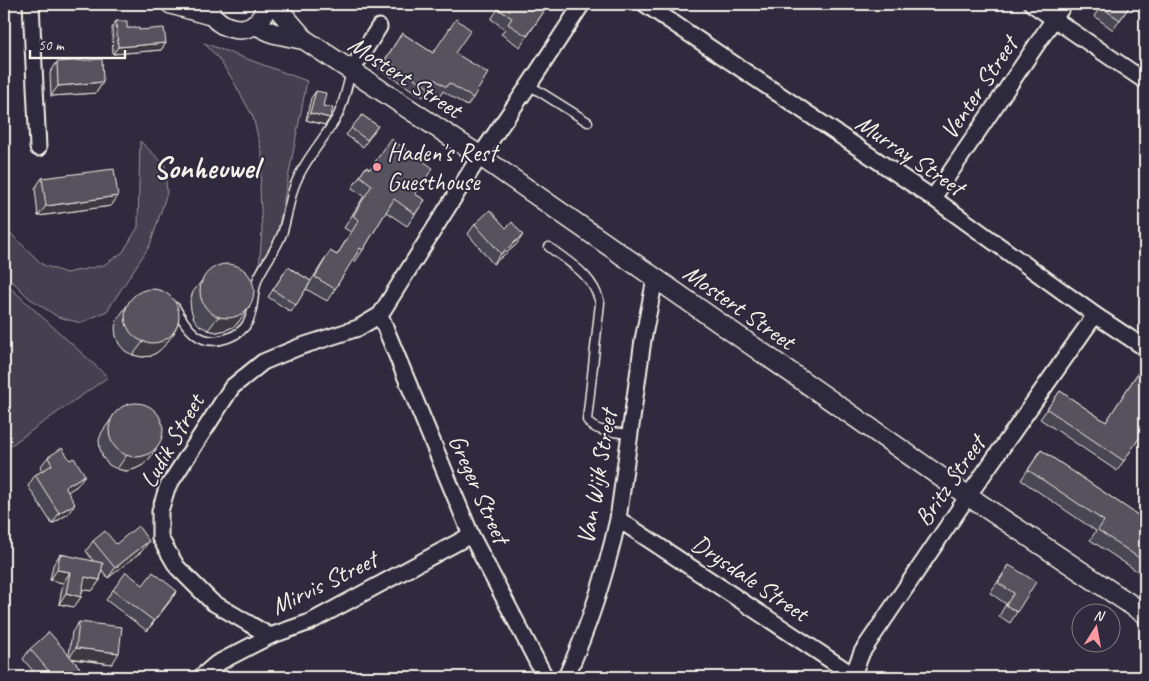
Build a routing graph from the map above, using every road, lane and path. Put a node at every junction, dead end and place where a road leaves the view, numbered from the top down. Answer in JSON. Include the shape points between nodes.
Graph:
{"nodes":[{"id":1,"x":31,"y":4,"type":"edge"},
{"id":2,"x":171,"y":4,"type":"edge"},
{"id":3,"x":266,"y":4,"type":"edge"},
{"id":4,"x":274,"y":4,"type":"edge"},
{"id":5,"x":582,"y":4,"type":"edge"},
{"id":6,"x":645,"y":4,"type":"edge"},
{"id":7,"x":1032,"y":4,"type":"edge"},
{"id":8,"x":1064,"y":4,"type":"edge"},
{"id":9,"x":208,"y":9,"type":"edge"},
{"id":10,"x":1054,"y":19,"type":"junction"},
{"id":11,"x":254,"y":24,"type":"junction"},
{"id":12,"x":379,"y":28,"type":"dead end"},
{"id":13,"x":305,"y":40,"type":"junction"},
{"id":14,"x":352,"y":70,"type":"junction"},
{"id":15,"x":1145,"y":81,"type":"edge"},
{"id":16,"x":529,"y":85,"type":"junction"},
{"id":17,"x":588,"y":122,"type":"dead end"},
{"id":18,"x":38,"y":148,"type":"dead end"},
{"id":19,"x":480,"y":156,"type":"junction"},
{"id":20,"x":933,"y":198,"type":"junction"},
{"id":21,"x":549,"y":247,"type":"dead end"},
{"id":22,"x":655,"y":279,"type":"junction"},
{"id":23,"x":175,"y":306,"type":"edge"},
{"id":24,"x":1095,"y":314,"type":"junction"},
{"id":25,"x":380,"y":315,"type":"junction"},
{"id":26,"x":1145,"y":348,"type":"edge"},
{"id":27,"x":630,"y":434,"type":"junction"},
{"id":28,"x":968,"y":496,"type":"junction"},
{"id":29,"x":618,"y":519,"type":"junction"},
{"id":30,"x":471,"y":534,"type":"junction"},
{"id":31,"x":1145,"y":614,"type":"edge"},
{"id":32,"x":270,"y":636,"type":"junction"},
{"id":33,"x":854,"y":676,"type":"edge"},
{"id":34,"x":201,"y":677,"type":"edge"},
{"id":35,"x":545,"y":677,"type":"edge"},
{"id":36,"x":566,"y":677,"type":"edge"}],
"edges":[{"from":1,"to":18,"type":"street"},
{"from":2,"to":9,"type":"street"},
{"from":3,"to":11,"type":"street","via":[[263,15]]},
{"from":4,"to":13,"type":"street","name":"Mostert Street"},
{"from":5,"to":16,"type":"street"},
{"from":6,"to":20,"type":"street","name":"Murray Street"},
{"from":7,"to":10,"type":"street"},
{"from":8,"to":10,"type":"street","name":"Venter Street"},
{"from":9,"to":11,"type":"street","via":[[218,23],[230,28]]},
{"from":10,"to":15,"type":"street"},
{"from":10,"to":20,"type":"street","name":"Venter Street"},
{"from":11,"to":13,"type":"street","name":"Mostert Street","via":[[273,33]]},
{"from":12,"to":14,"type":"street"},
{"from":13,"to":14,"type":"street","name":"Mostert Street"},
{"from":14,"to":19,"type":"street","name":"Mostert Street"},
{"from":14,"to":23,"type":"lane","via":[[339,114],[294,186],[281,235],[258,278],[245,327],[224,339],[206,340],[192,332]]},
{"from":16,"to":17,"type":"lane"},
{"from":16,"to":19,"type":"street"},
{"from":19,"to":22,"type":"street","name":"Mostert Street"},
{"from":19,"to":25,"type":"street"},
{"from":20,"to":24,"type":"street","name":"Murray Street"},
{"from":21,"to":27,"type":"lane","via":[[585,274],[600,303],[587,420],[596,429]]},
{"from":22,"to":27,"type":"street","name":"Van Wijk Street"},
{"from":22,"to":28,"type":"street","name":"Mostert Street"},
{"from":24,"to":26,"type":"street","name":"Murray Street"},
{"from":24,"to":28,"type":"street","name":"Britz Street"},
{"from":25,"to":30,"type":"street","name":"Greger Street"},
{"from":25,"to":32,"type":"street","name":"Ludik Street","via":[[358,328],[263,362],[247,374],[232,387],[167,488],[160,511],[160,538],[177,567],[212,602]]},
{"from":27,"to":29,"type":"street","name":"Van Wijk Street"},
{"from":28,"to":31,"type":"street","name":"Mostert Street"},
{"from":28,"to":33,"type":"street","name":"Britz Street","via":[[862,652]]},
{"from":29,"to":33,"type":"street","name":"Drysdale Street"},
{"from":29,"to":36,"type":"street","name":"Van Wijk Street","via":[[581,644]]},
{"from":30,"to":32,"type":"street","name":"Mirvis Street","via":[[310,622]]},
{"from":30,"to":35,"type":"street","name":"Greger Street"},
{"from":32,"to":34,"type":"street","name":"Mirvis Street","via":[[216,664]]}]}
